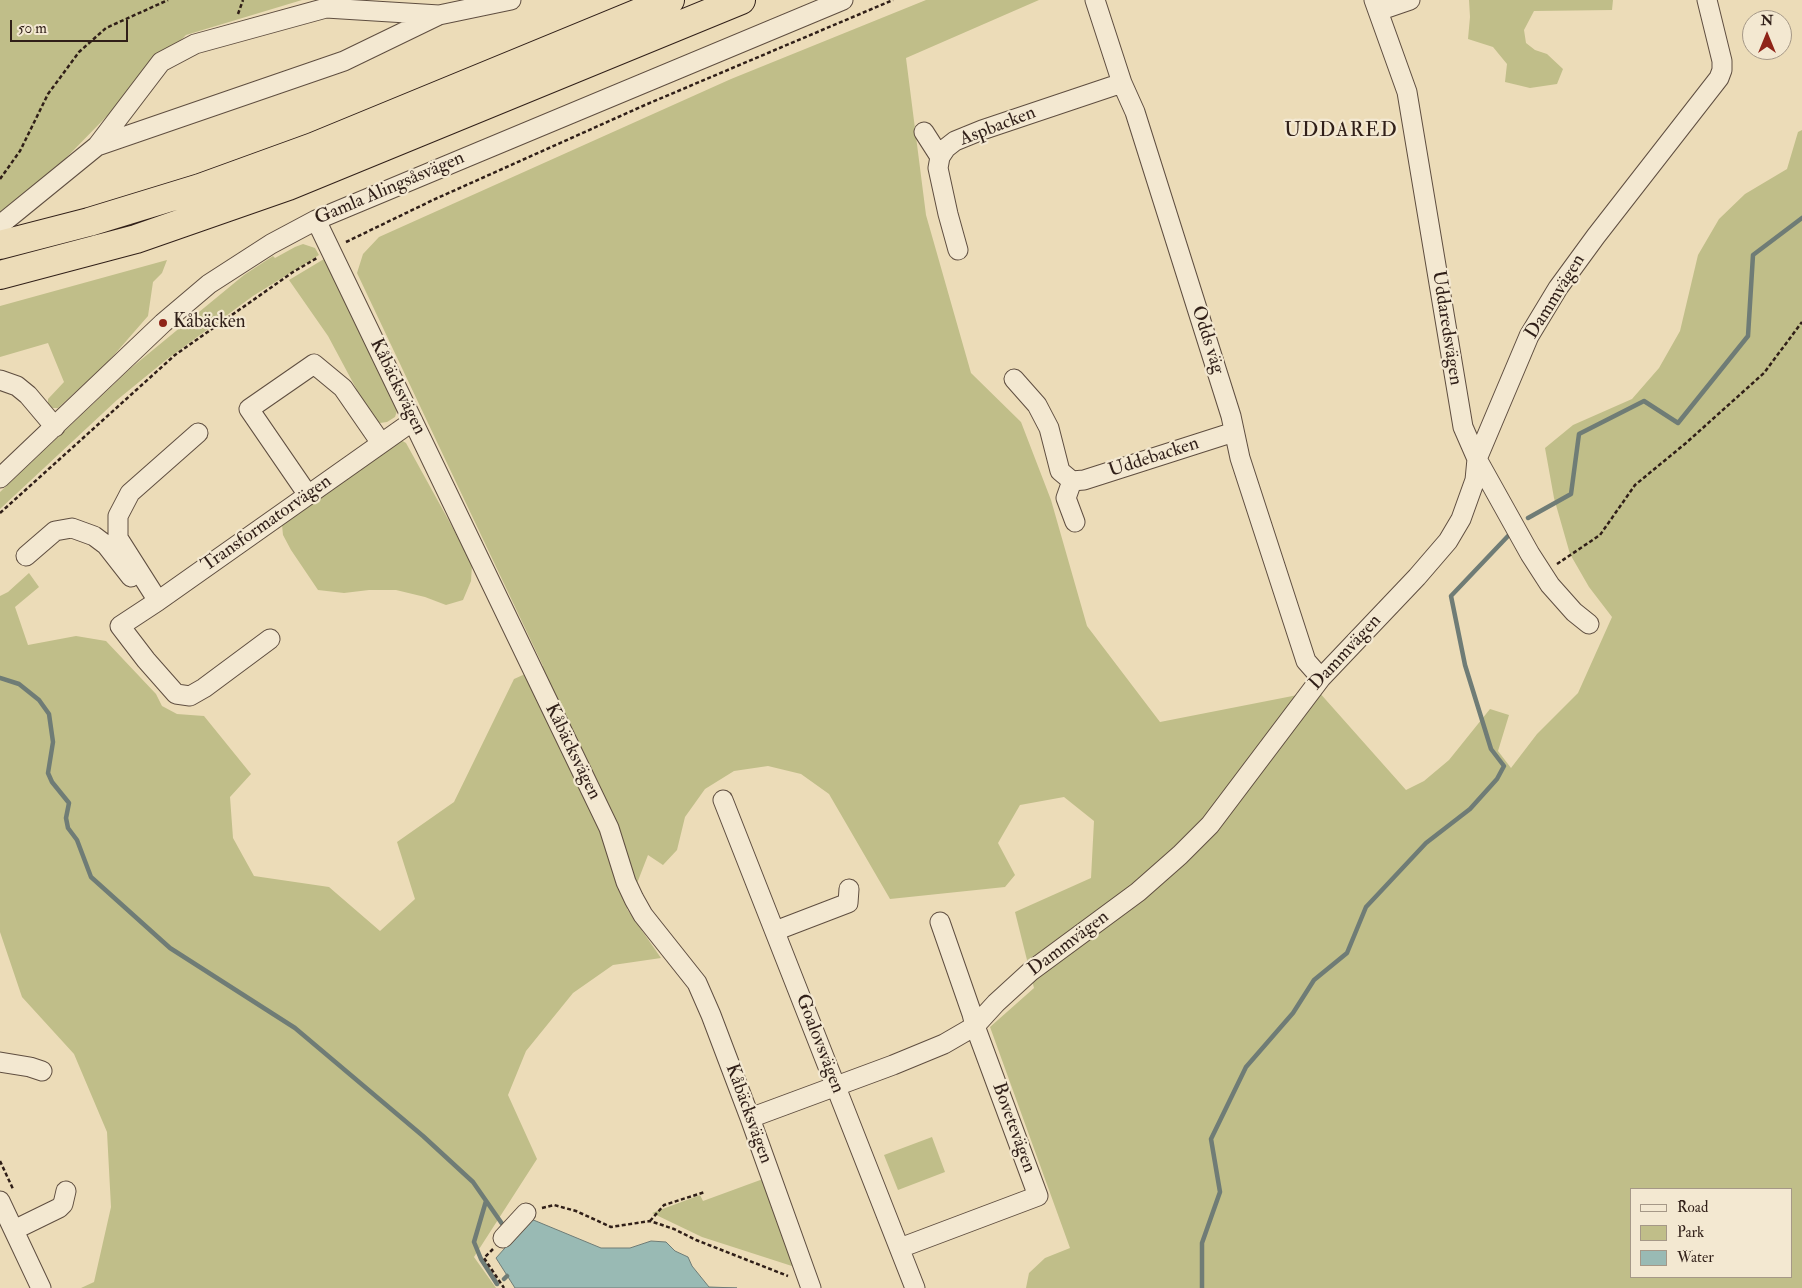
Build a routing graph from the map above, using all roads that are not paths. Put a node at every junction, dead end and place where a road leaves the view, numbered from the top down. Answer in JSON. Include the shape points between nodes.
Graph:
{"nodes":[{"id":1,"x":511,"y":0,"type":"edge"},
{"id":2,"x":670,"y":0,"type":"edge"},
{"id":3,"x":741,"y":0,"type":"edge"},
{"id":4,"x":843,"y":0,"type":"edge"},
{"id":5,"x":1095,"y":0,"type":"edge"},
{"id":6,"x":1410,"y":0,"type":"edge"},
{"id":7,"x":1707,"y":0,"type":"edge"},
{"id":8,"x":1376,"y":6,"type":"edge"},
{"id":9,"x":439,"y":15,"type":"junction"},
{"id":10,"x":1122,"y":83,"type":"junction"},
{"id":11,"x":924,"y":132,"type":"dead end"},
{"id":12,"x":97,"y":146,"type":"junction"},
{"id":13,"x":940,"y":157,"type":"junction"},
{"id":14,"x":316,"y":220,"type":"junction"},
{"id":15,"x":0,"y":225,"type":"edge"},
{"id":16,"x":0,"y":245,"type":"edge"},
{"id":17,"x":958,"y":250,"type":"dead end"},
{"id":18,"x":0,"y":275,"type":"edge"},
{"id":19,"x":1014,"y":379,"type":"dead end"},
{"id":20,"x":0,"y":380,"type":"edge"},
{"id":21,"x":413,"y":421,"type":"junction"},
{"id":22,"x":55,"y":427,"type":"junction"},
{"id":23,"x":1234,"y":432,"type":"junction"},
{"id":24,"x":198,"y":433,"type":"dead end"},
{"id":25,"x":381,"y":443,"type":"junction"},
{"id":26,"x":1476,"y":459,"type":"junction"},
{"id":27,"x":0,"y":478,"type":"edge"},
{"id":28,"x":1072,"y":481,"type":"junction"},
{"id":29,"x":308,"y":495,"type":"junction"},
{"id":30,"x":1074,"y":522,"type":"dead end"},
{"id":31,"x":26,"y":556,"type":"dead end"},
{"id":32,"x":158,"y":601,"type":"junction"},
{"id":33,"x":1590,"y":624,"type":"dead end"},
{"id":34,"x":270,"y":639,"type":"dead end"},
{"id":35,"x":1321,"y":678,"type":"junction"},
{"id":36,"x":723,"y":800,"type":"dead end"},
{"id":37,"x":849,"y":888,"type":"dead end"},
{"id":38,"x":940,"y":922,"type":"dead end"},
{"id":39,"x":775,"y":931,"type":"junction"},
{"id":40,"x":975,"y":1026,"type":"junction"},
{"id":41,"x":0,"y":1062,"type":"edge"},
{"id":42,"x":42,"y":1071,"type":"dead end"},
{"id":43,"x":836,"y":1087,"type":"junction"},
{"id":44,"x":750,"y":1118,"type":"junction"},
{"id":45,"x":66,"y":1191,"type":"dead end"},
{"id":46,"x":0,"y":1201,"type":"edge"},
{"id":47,"x":526,"y":1213,"type":"road end"},
{"id":48,"x":14,"y":1230,"type":"junction"},
{"id":49,"x":508,"y":1233,"type":"road end"},
{"id":50,"x":900,"y":1248,"type":"junction"},
{"id":51,"x":811,"y":1286,"type":"edge"},
{"id":52,"x":42,"y":1288,"type":"edge"},
{"id":53,"x":915,"y":1288,"type":"edge"}],
"edges":[{"from":1,"to":9,"type":"street"},
{"from":2,"to":16,"type":"highway","via":[[312,147],[228,178],[89,222]]},
{"from":3,"to":18,"type":"highway","via":[[288,186],[136,239]]},
{"from":4,"to":14,"type":"street","name":"Gamla Alingsåsvägen"},
{"from":5,"to":10,"type":"street","name":"Odds väg"},
{"from":6,"to":8,"type":"street"},
{"from":7,"to":26,"type":"street","name":"Dammvägen","via":[[1722,61],[1719,78],[1558,288],[1529,336]]},
{"from":8,"to":26,"type":"street","name":"Uddaredsvägen","via":[[1407,92],[1463,427]]},
{"from":9,"to":12,"type":"street","via":[[344,61]]},
{"from":9,"to":12,"type":"street","via":[[326,8],[195,44],[161,62]]},
{"from":10,"to":13,"type":"street","name":"Aspbacken","via":[[982,130],[955,141]]},
{"from":10,"to":23,"type":"street","name":"Odds väg","via":[[1138,121]]},
{"from":11,"to":13,"type":"street"},
{"from":12,"to":15,"type":"street"},
{"from":13,"to":17,"type":"street","name":"Aspbacken","via":[[940,179]]},
{"from":14,"to":21,"type":"street","name":"Kåbäcksvägen"},
{"from":14,"to":22,"type":"street","name":"Gamla Alingsåsvägen","via":[[271,244],[209,284],[163,323]]},
{"from":19,"to":28,"type":"street","via":[[1037,405],[1049,428],[1060,471]]},
{"from":20,"to":22,"type":"street","via":[[17,386],[28,395]]},
{"from":21,"to":25,"type":"street","name":"Transformatorvägen"},
{"from":21,"to":44,"type":"street","name":"Kåbäcksvägen","via":[[609,828],[634,899],[697,983]]},
{"from":22,"to":27,"type":"street","name":"Gamla Alingsåsvägen"},
{"from":23,"to":28,"type":"street","name":"Uddebacken","via":[[1084,480]]},
{"from":23,"to":35,"type":"street","name":"Odds väg","via":[[1306,661]]},
{"from":24,"to":32,"type":"street","via":[[130,493],[118,516],[118,538]]},
{"from":25,"to":29,"type":"street","name":"Transformatorvägen"},
{"from":25,"to":29,"type":"street","via":[[344,388],[314,364],[250,409]]},
{"from":26,"to":33,"type":"street","name":"Uddaredsvägen","via":[[1550,585],[1574,612]]},
{"from":26,"to":35,"type":"street","name":"Dammvägen","via":[[1475,480],[1461,519],[1448,541]]},
{"from":28,"to":30,"type":"street","via":[[1066,498]]},
{"from":29,"to":32,"type":"street","name":"Transformatorvägen"},
{"from":31,"to":32,"type":"street","via":[[56,531],[72,528],[82,531],[106,545],[129,575]]},
{"from":32,"to":34,"type":"street","name":"Transformatorvägen","via":[[120,626],[176,694],[190,696],[204,688]]},
{"from":35,"to":40,"type":"street","name":"Dammvägen","via":[[1204,831],[1138,892],[1031,971]]},
{"from":36,"to":39,"type":"street","name":"Goalovsvägen"},
{"from":37,"to":39,"type":"street","via":[[848,903]]},
{"from":38,"to":40,"type":"street","name":"Bovetevägen"},
{"from":39,"to":43,"type":"street","name":"Goalovsvägen"},
{"from":40,"to":43,"type":"street","name":"Dammvägen","via":[[944,1044]]},
{"from":40,"to":50,"type":"street","name":"Bovetevägen","via":[[1038,1196]]},
{"from":41,"to":42,"type":"street"},
{"from":43,"to":44,"type":"street","name":"Dammvägen"},
{"from":43,"to":50,"type":"street","name":"Goalovsvägen"},
{"from":44,"to":51,"type":"street","name":"Kåbäcksvägen"},
{"from":45,"to":48,"type":"street","via":[[63,1204],[58,1208]]},
{"from":46,"to":48,"type":"street"},
{"from":47,"to":49,"type":"street"},
{"from":48,"to":52,"type":"street"},
{"from":50,"to":53,"type":"street","name":"Goalovsvägen"}]}
